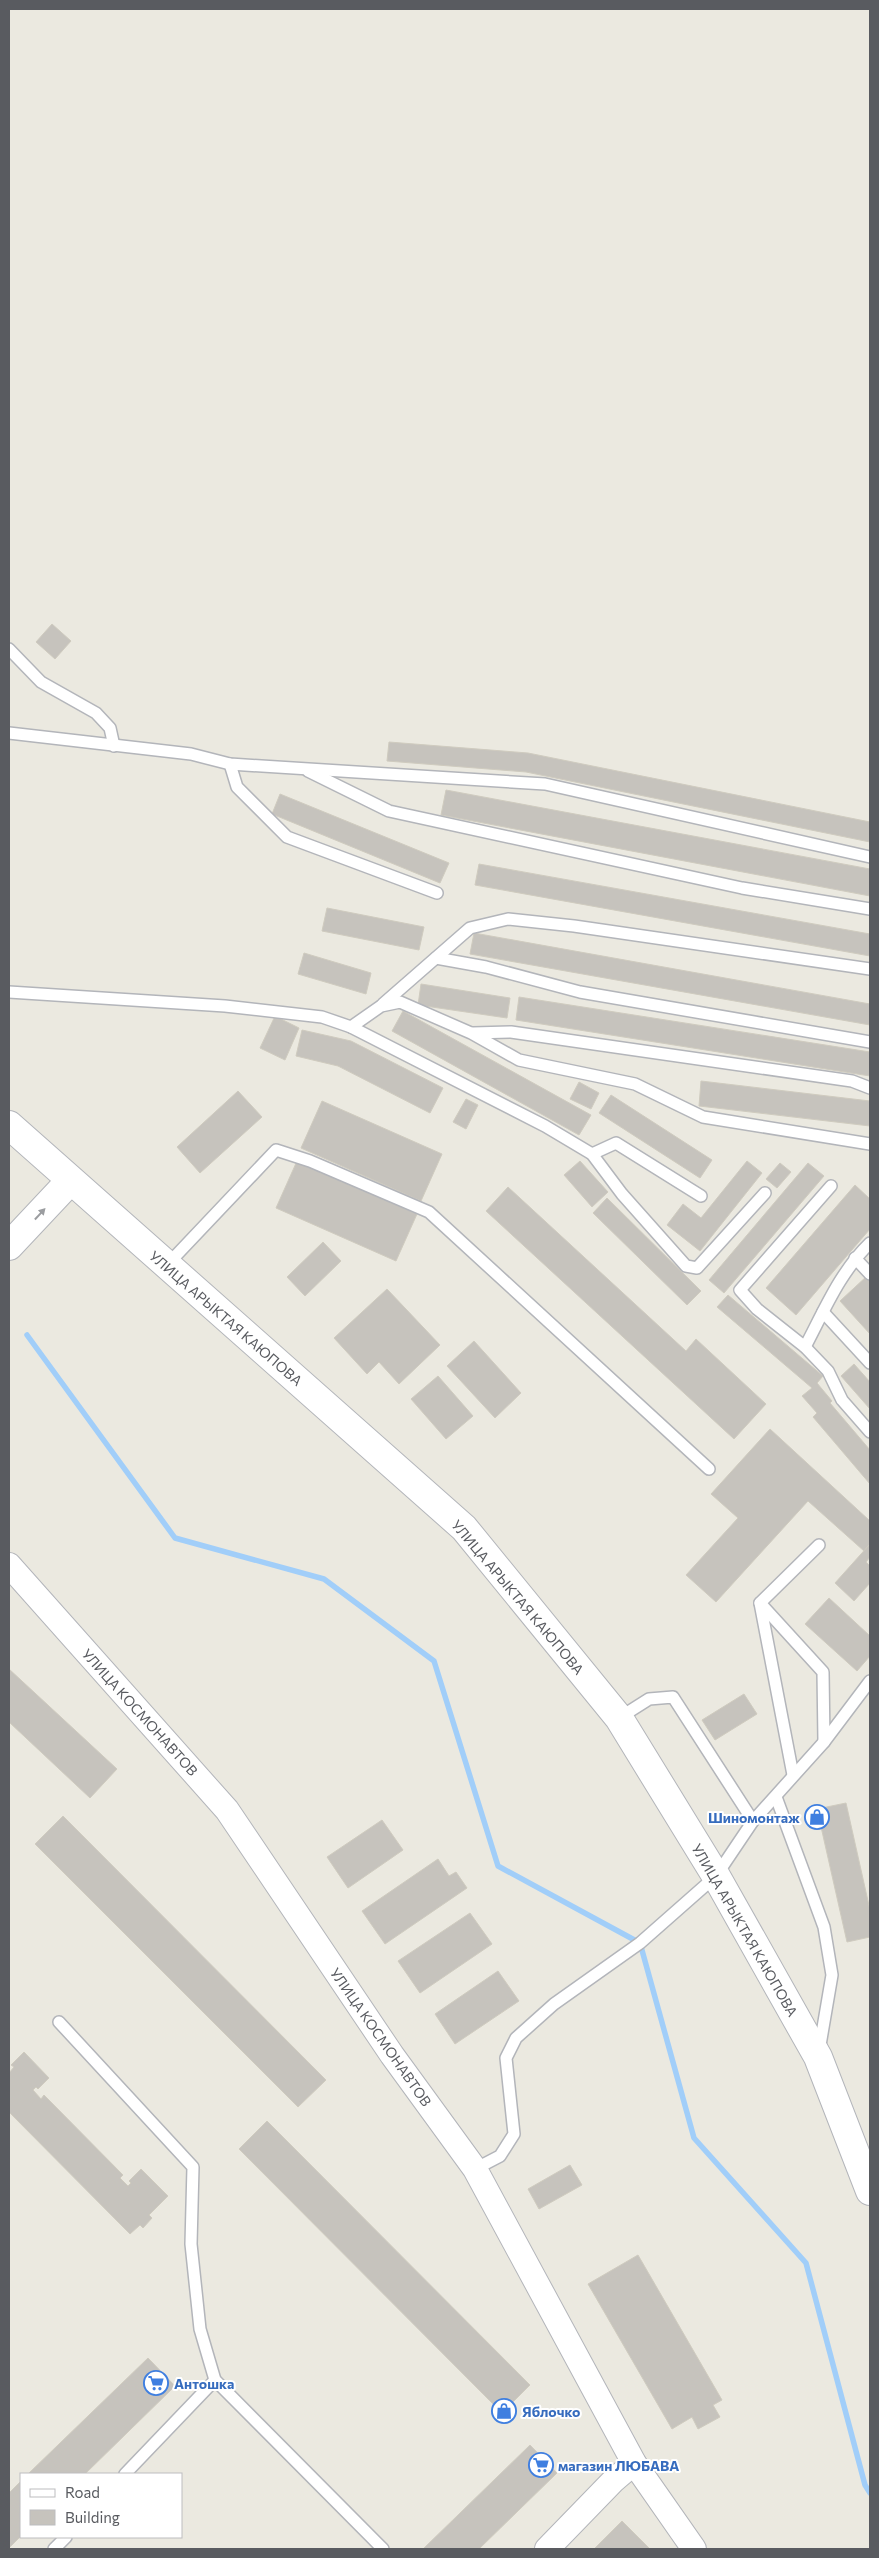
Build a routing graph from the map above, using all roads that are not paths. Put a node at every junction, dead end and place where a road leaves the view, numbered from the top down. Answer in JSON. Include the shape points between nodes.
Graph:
{"nodes":[{"id":1,"x":9,"y":649,"type":"edge"},
{"id":2,"x":9,"y":733,"type":"edge"},
{"id":3,"x":114,"y":746,"type":"junction"},
{"id":4,"x":230,"y":764,"type":"junction"},
{"id":5,"x":302,"y":768,"type":"junction"},
{"id":6,"x":870,"y":857,"type":"edge"},
{"id":7,"x":437,"y":893,"type":"dead end"},
{"id":8,"x":870,"y":908,"type":"edge"},
{"id":9,"x":436,"y":958,"type":"junction"},
{"id":10,"x":870,"y":969,"type":"edge"},
{"id":11,"x":9,"y":992,"type":"edge"},
{"id":12,"x":381,"y":1006,"type":"junction"},
{"id":13,"x":351,"y":1027,"type":"junction"},
{"id":14,"x":471,"y":1033,"type":"junction"},
{"id":15,"x":870,"y":1042,"type":"edge"},
{"id":16,"x":870,"y":1088,"type":"edge"},
{"id":17,"x":9,"y":1124,"type":"edge"},
{"id":18,"x":870,"y":1144,"type":"edge"},
{"id":19,"x":592,"y":1154,"type":"junction"},
{"id":20,"x":70,"y":1181,"type":"junction"},
{"id":21,"x":831,"y":1186,"type":"dead end"},
{"id":22,"x":766,"y":1193,"type":"dead end"},
{"id":23,"x":701,"y":1196,"type":"dead end"},
{"id":24,"x":870,"y":1243,"type":"edge"},
{"id":25,"x":9,"y":1246,"type":"edge"},
{"id":26,"x":855,"y":1258,"type":"junction"},
{"id":27,"x":167,"y":1266,"type":"junction"},
{"id":28,"x":870,"y":1274,"type":"edge"},
{"id":29,"x":823,"y":1312,"type":"junction"},
{"id":30,"x":805,"y":1347,"type":"junction"},
{"id":31,"x":870,"y":1363,"type":"edge"},
{"id":32,"x":870,"y":1432,"type":"edge"},
{"id":33,"x":709,"y":1469,"type":"dead end"},
{"id":34,"x":819,"y":1545,"type":"dead end"},
{"id":35,"x":9,"y":1565,"type":"edge"},
{"id":36,"x":760,"y":1602,"type":"junction"},
{"id":37,"x":870,"y":1680,"type":"edge"},
{"id":38,"x":619,"y":1718,"type":"junction"},
{"id":39,"x":824,"y":1742,"type":"junction"},
{"id":40,"x":793,"y":1775,"type":"junction"},
{"id":41,"x":776,"y":1797,"type":"junction"},
{"id":42,"x":753,"y":1821,"type":"junction"},
{"id":43,"x":716,"y":1876,"type":"junction"},
{"id":44,"x":59,"y":2022,"type":"dead end"},
{"id":45,"x":818,"y":2057,"type":"junction"},
{"id":46,"x":475,"y":2169,"type":"junction"},
{"id":47,"x":870,"y":2191,"type":"edge"},
{"id":48,"x":215,"y":2380,"type":"junction"},
{"id":49,"x":634,"y":2463,"type":"junction"},
{"id":50,"x":126,"y":2473,"type":"edge"},
{"id":51,"x":65,"y":2538,"type":"edge"},
{"id":52,"x":54,"y":2549,"type":"edge"},
{"id":53,"x":383,"y":2549,"type":"edge"},
{"id":54,"x":547,"y":2549,"type":"edge"},
{"id":55,"x":694,"y":2549,"type":"edge"}],
"edges":[{"from":1,"to":3,"type":"lane","via":[[41,682],[96,713],[110,728]]},
{"from":2,"to":3,"type":"lane"},
{"from":3,"to":4,"type":"lane","via":[[191,754]]},
{"from":4,"to":5,"type":"lane"},
{"from":4,"to":7,"type":"lane","via":[[237,787],[287,837]]},
{"from":5,"to":6,"type":"lane","via":[[545,784]]},
{"from":5,"to":8,"type":"lane","via":[[389,812],[742,888]]},
{"from":9,"to":10,"type":"lane","via":[[470,928],[508,919]]},
{"from":9,"to":12,"type":"lane"},
{"from":9,"to":15,"type":"lane","via":[[486,967],[580,992]]},
{"from":11,"to":13,"type":"lane","via":[[225,1006],[322,1017]]},
{"from":12,"to":13,"type":"lane"},
{"from":12,"to":14,"type":"lane","via":[[400,1002]]},
{"from":13,"to":19,"type":"lane","via":[[545,1126]]},
{"from":14,"to":16,"type":"lane","via":[[511,1032],[852,1081]]},
{"from":14,"to":18,"type":"lane","via":[[519,1060],[635,1084],[703,1117]]},
{"from":17,"to":20,"type":"street","name":"УЛИЦА АРЫКТАЯ КАЮПОВА"},
{"from":19,"to":22,"type":"lane","via":[[622,1194],[686,1266],[697,1268]]},
{"from":19,"to":23,"type":"lane","via":[[616,1143]]},
{"from":25,"to":20,"type":"street","one_way":true},
{"from":20,"to":27,"type":"street","name":"УЛИЦА АРЫКТАЯ КАЮПОВА"},
{"from":21,"to":30,"type":"lane","via":[[740,1290],[757,1309]]},
{"from":24,"to":26,"type":"lane"},
{"from":26,"to":28,"type":"lane"},
{"from":26,"to":29,"type":"lane"},
{"from":27,"to":33,"type":"lane","via":[[276,1150],[310,1161],[429,1212]]},
{"from":27,"to":38,"type":"street","name":"УЛИЦА АРЫКТАЯ КАЮПОВА","via":[[464,1528]]},
{"from":29,"to":30,"type":"lane"},
{"from":29,"to":31,"type":"lane"},
{"from":30,"to":32,"type":"lane","via":[[828,1371],[842,1400]]},
{"from":34,"to":36,"type":"lane"},
{"from":35,"to":46,"type":"street","name":"УЛИЦА КОСМОНАВТОВ","via":[[227,1810],[392,2055]]},
{"from":36,"to":39,"type":"lane","via":[[823,1672]]},
{"from":36,"to":40,"type":"lane"},
{"from":37,"to":39,"type":"lane"},
{"from":38,"to":42,"type":"lane","via":[[649,1699],[673,1697]]},
{"from":38,"to":43,"type":"street","name":"УЛИЦА АРЫКТАЯ КАЮПОВА"},
{"from":39,"to":40,"type":"lane"},
{"from":40,"to":41,"type":"lane"},
{"from":41,"to":42,"type":"lane"},
{"from":41,"to":45,"type":"lane","via":[[824,1927],[832,1975]]},
{"from":42,"to":43,"type":"lane"},
{"from":43,"to":45,"type":"street","name":"УЛИЦА АРЫКТАЯ КАЮПОВА"},
{"from":43,"to":46,"type":"lane","via":[[640,1943],[554,2004],[516,2038],[506,2058],[514,2134],[500,2156]]},
{"from":44,"to":48,"type":"lane","via":[[193,2167],[191,2244],[200,2329]]},
{"from":45,"to":47,"type":"street","name":"УЛИЦА АРЫКТАЯ КАЮПОВА"},
{"from":46,"to":49,"type":"street","name":"УЛИЦА КОСМОНАВТОВ"},
{"from":48,"to":50,"type":"lane"},
{"from":48,"to":53,"type":"lane"},
{"from":49,"to":54,"type":"street"},
{"from":49,"to":55,"type":"street","name":"УЛИЦА КОСМОНАВТОВ"},
{"from":51,"to":52,"type":"lane"}]}
